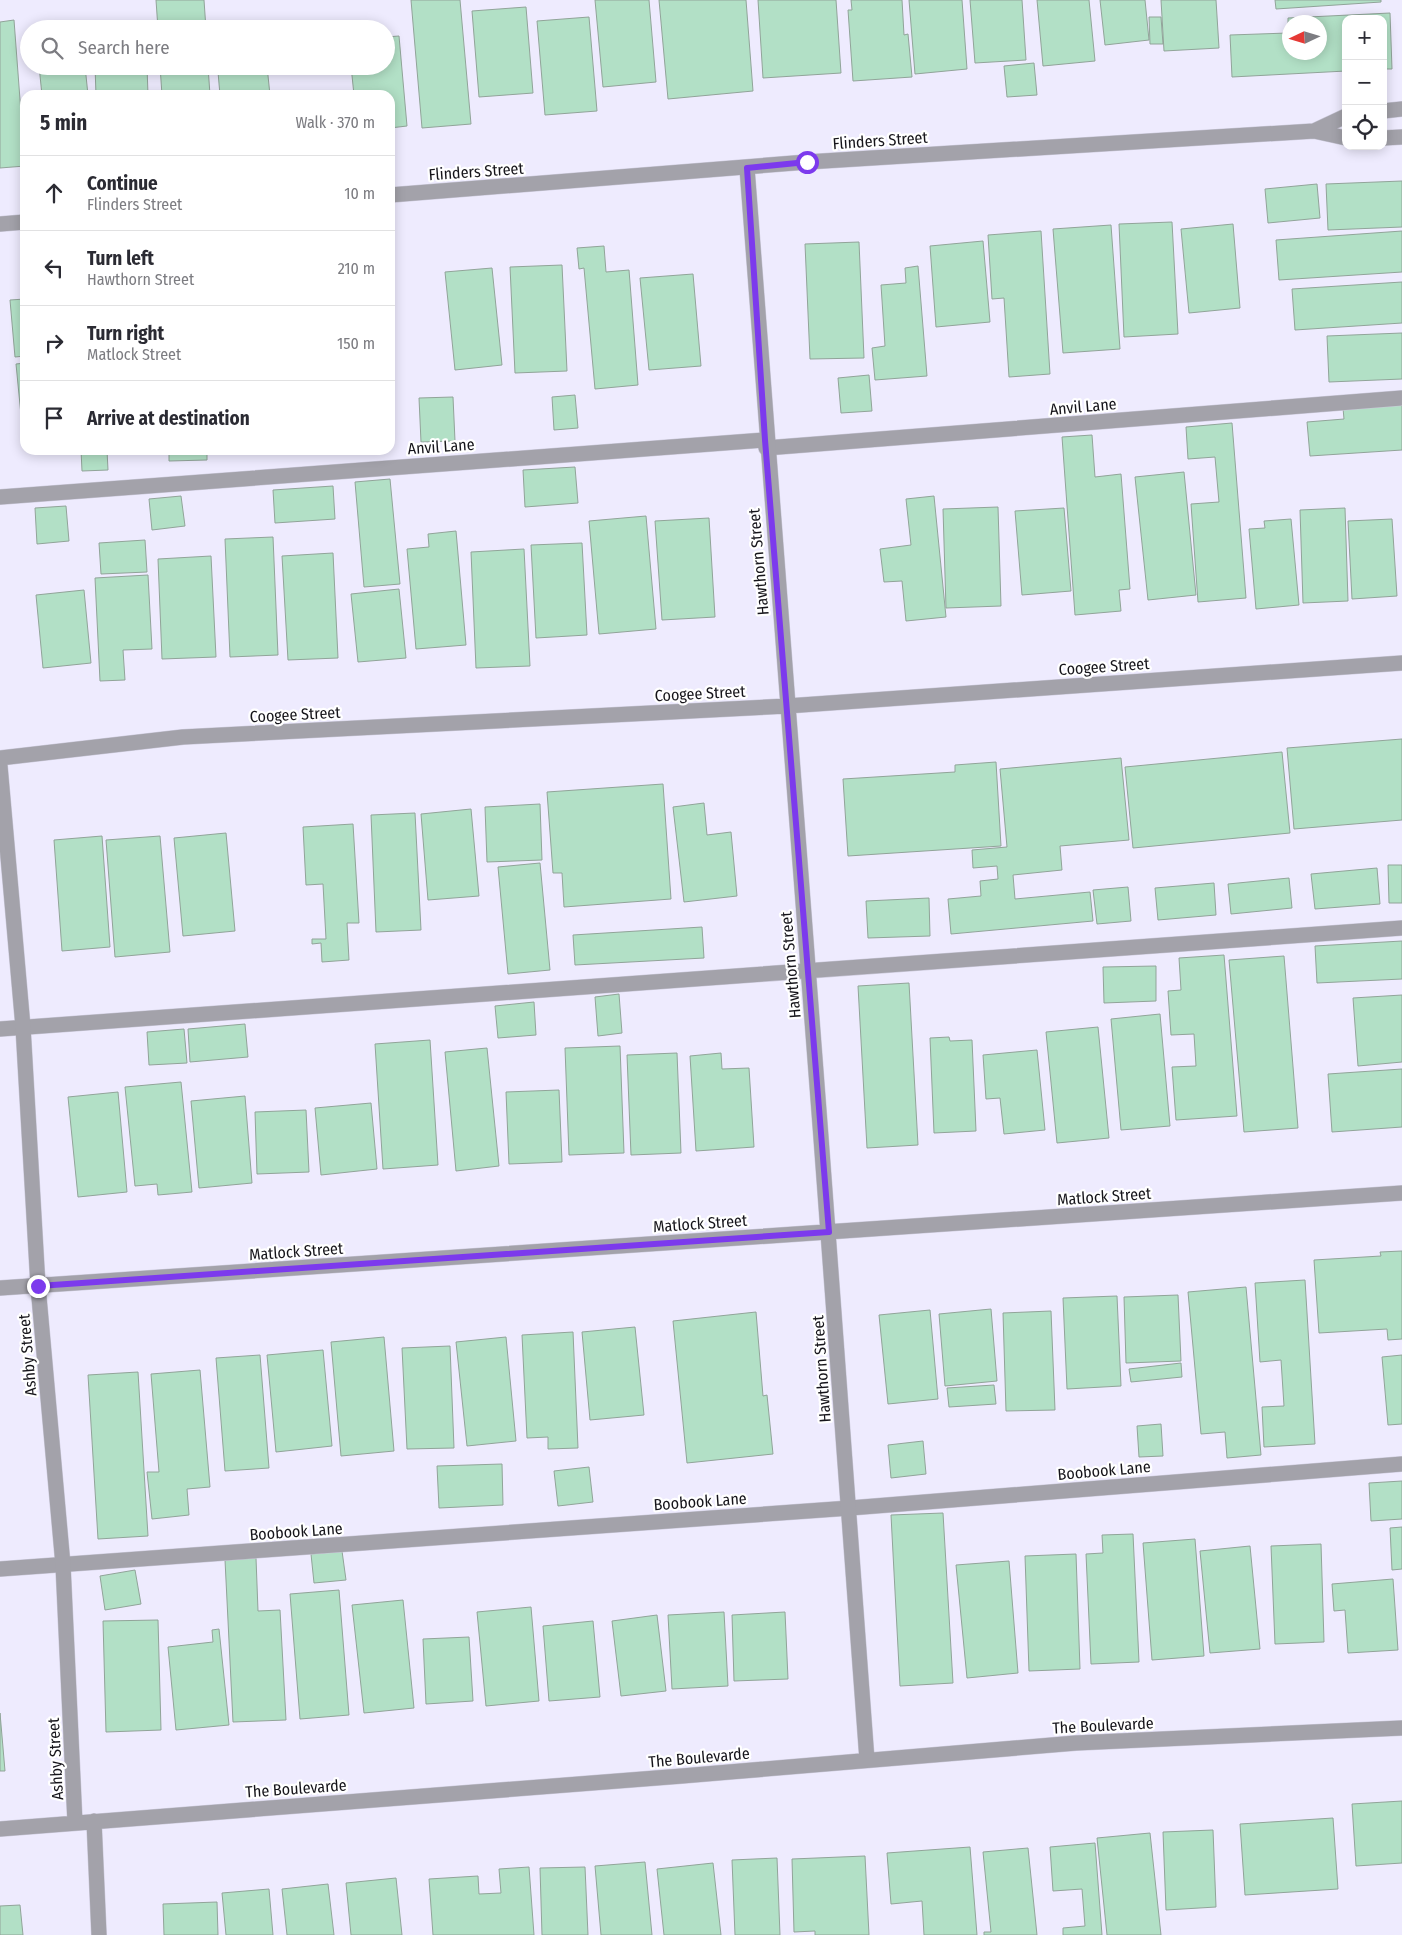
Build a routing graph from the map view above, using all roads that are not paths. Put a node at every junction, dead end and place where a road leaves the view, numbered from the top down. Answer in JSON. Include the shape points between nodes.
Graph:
{"nodes":[{"id":1,"x":1402,"y":109,"type":"edge"},
{"id":2,"x":1387,"y":111,"type":"edge"},
{"id":3,"x":1342,"y":118,"type":"edge"},
{"id":4,"x":1314,"y":131,"type":"junction"},
{"id":5,"x":1342,"y":137,"type":"edge"},
{"id":6,"x":1402,"y":137,"type":"edge"},
{"id":7,"x":1387,"y":138,"type":"edge"},
{"id":8,"x":747,"y":168,"type":"junction"},
{"id":9,"x":395,"y":195,"type":"edge"},
{"id":10,"x":20,"y":222,"type":"edge"},
{"id":11,"x":0,"y":224,"type":"edge"},
{"id":12,"x":1402,"y":398,"type":"edge"},
{"id":13,"x":766,"y":444,"type":"junction"},
{"id":14,"x":0,"y":497,"type":"edge"},
{"id":15,"x":1402,"y":663,"type":"edge"},
{"id":16,"x":787,"y":706,"type":"junction"},
{"id":17,"x":0,"y":758,"type":"edge"},
{"id":18,"x":0,"y":766,"type":"edge"},
{"id":19,"x":1402,"y":928,"type":"edge"},
{"id":20,"x":808,"y":972,"type":"junction"},
{"id":21,"x":23,"y":1027,"type":"junction"},
{"id":22,"x":0,"y":1029,"type":"edge"},
{"id":23,"x":1402,"y":1193,"type":"edge"},
{"id":24,"x":829,"y":1232,"type":"junction"},
{"id":25,"x":38,"y":1286,"type":"junction"},
{"id":26,"x":0,"y":1288,"type":"edge"},
{"id":27,"x":1402,"y":1464,"type":"edge"},
{"id":28,"x":850,"y":1508,"type":"junction"},
{"id":29,"x":63,"y":1566,"type":"junction"},
{"id":30,"x":0,"y":1569,"type":"edge"},
{"id":31,"x":1402,"y":1728,"type":"edge"},
{"id":32,"x":867,"y":1760,"type":"junction"},
{"id":33,"x":94,"y":1821,"type":"junction"},
{"id":34,"x":76,"y":1823,"type":"junction"},
{"id":35,"x":0,"y":1829,"type":"edge"},
{"id":36,"x":99,"y":1935,"type":"edge"}],
"edges":[{"from":1,"to":2,"type":"street"},
{"from":3,"to":4,"type":"street","name":"Flinders Street"},
{"from":4,"to":5,"type":"street","name":"Flinders Street"},
{"from":4,"to":8,"type":"street","name":"Flinders Street"},
{"from":6,"to":7,"type":"street"},
{"from":8,"to":9,"type":"street","name":"Flinders Street"},
{"from":8,"to":13,"type":"street","name":"Hawthorn Street"},
{"from":10,"to":11,"type":"street"},
{"from":12,"to":13,"type":"street","name":"Anvil Lane"},
{"from":13,"to":14,"type":"street","name":"Anvil Lane"},
{"from":13,"to":16,"type":"street","name":"Hawthorn Street"},
{"from":15,"to":16,"type":"street","name":"Coogee Street"},
{"from":16,"to":17,"type":"street","name":"Coogee Street","via":[[183,737]]},
{"from":16,"to":20,"type":"street","name":"Hawthorn Street"},
{"from":18,"to":21,"type":"street","name":"Ashby Street"},
{"from":19,"to":20,"type":"street"},
{"from":20,"to":21,"type":"street"},
{"from":20,"to":24,"type":"street","name":"Hawthorn Street"},
{"from":21,"to":22,"type":"street"},
{"from":21,"to":25,"type":"street","name":"Ashby Street"},
{"from":23,"to":24,"type":"street","name":"Matlock Street"},
{"from":24,"to":25,"type":"street","name":"Matlock Street"},
{"from":24,"to":28,"type":"street","name":"Hawthorn Street"},
{"from":25,"to":26,"type":"street","name":"Matlock Street"},
{"from":25,"to":29,"type":"street","name":"Ashby Street"},
{"from":27,"to":28,"type":"street","name":"Boobook Lane"},
{"from":28,"to":29,"type":"street","name":"Boobook Lane"},
{"from":28,"to":32,"type":"street","name":"Hawthorn Street"},
{"from":29,"to":30,"type":"street","name":"Boobook Lane"},
{"from":29,"to":34,"type":"street","name":"Ashby Street"},
{"from":31,"to":32,"type":"street","name":"The Boulevarde","via":[[1076,1743]]},
{"from":32,"to":33,"type":"street","name":"The Boulevarde"},
{"from":33,"to":34,"type":"street","name":"The Boulevarde"},
{"from":33,"to":36,"type":"street"},
{"from":34,"to":35,"type":"street","name":"The Boulevarde"}]}
